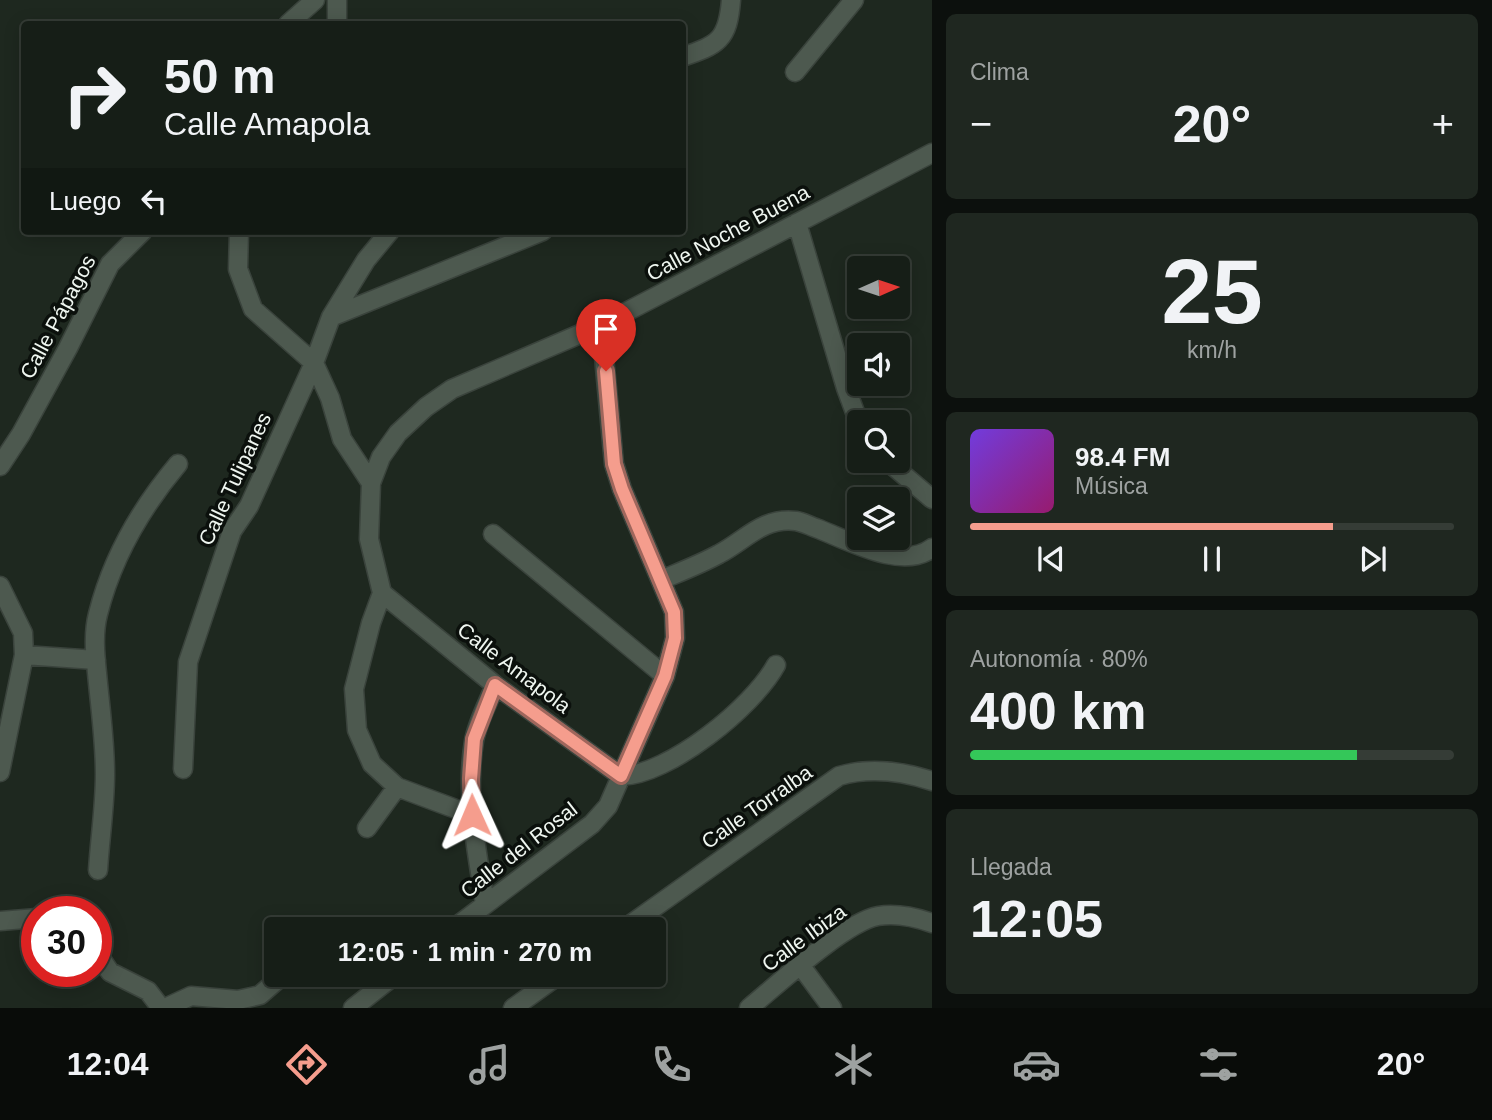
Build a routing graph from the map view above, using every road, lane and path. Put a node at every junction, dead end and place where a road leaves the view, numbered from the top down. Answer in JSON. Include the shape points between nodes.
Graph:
{"nodes":[{"id":1,"x":315,"y":0,"type":"edge"},
{"id":2,"x":337,"y":0,"type":"edge"},
{"id":3,"x":731,"y":0,"type":"edge"},
{"id":4,"x":854,"y":0,"type":"edge"},
{"id":5,"x":291,"y":21,"type":"edge"},
{"id":6,"x":337,"y":21,"type":"edge"},
{"id":7,"x":686,"y":56,"type":"edge"},
{"id":8,"x":795,"y":72,"type":"dead end"},
{"id":9,"x":932,"y":153,"type":"edge"},
{"id":10,"x":797,"y":223,"type":"junction"},
{"id":11,"x":139,"y":235,"type":"edge"},
{"id":12,"x":239,"y":235,"type":"edge"},
{"id":13,"x":387,"y":235,"type":"edge"},
{"id":14,"x":533,"y":235,"type":"edge"},
{"id":15,"x":331,"y":317,"type":"junction"},
{"id":16,"x":601,"y":325,"type":"junction"},
{"id":17,"x":314,"y":363,"type":"junction"},
{"id":18,"x":854,"y":410,"type":"edge"},
{"id":19,"x":178,"y":464,"type":"dead end"},
{"id":20,"x":0,"y":466,"type":"edge"},
{"id":21,"x":901,"y":473,"type":"edge"},
{"id":22,"x":371,"y":483,"type":"junction"},
{"id":23,"x":932,"y":499,"type":"edge"},
{"id":24,"x":493,"y":534,"type":"dead end"},
{"id":25,"x":932,"y":548,"type":"edge"},
{"id":26,"x":661,"y":580,"type":"junction"},
{"id":27,"x":0,"y":586,"type":"edge"},
{"id":28,"x":382,"y":593,"type":"junction"},
{"id":29,"x":24,"y":655,"type":"junction"},
{"id":30,"x":96,"y":660,"type":"junction"},
{"id":31,"x":776,"y":665,"type":"dead end"},
{"id":32,"x":665,"y":676,"type":"junction"},
{"id":33,"x":495,"y":685,"type":"junction"},
{"id":34,"x":183,"y":769,"type":"dead end"},
{"id":35,"x":0,"y":772,"type":"edge"},
{"id":36,"x":621,"y":776,"type":"junction"},
{"id":37,"x":932,"y":781,"type":"edge"},
{"id":38,"x":397,"y":787,"type":"junction"},
{"id":39,"x":472,"y":815,"type":"junction"},
{"id":40,"x":367,"y":828,"type":"dead end"},
{"id":41,"x":98,"y":870,"type":"dead end"},
{"id":42,"x":485,"y":904,"type":"junction"},
{"id":43,"x":468,"y":917,"type":"edge"},
{"id":44,"x":641,"y":917,"type":"edge"},
{"id":45,"x":21,"y":919,"type":"edge"},
{"id":46,"x":0,"y":921,"type":"edge"},
{"id":47,"x":930,"y":925,"type":"edge"},
{"id":48,"x":801,"y":966,"type":"junction"},
{"id":49,"x":112,"y":973,"type":"edge"},
{"id":50,"x":270,"y":987,"type":"edge"},
{"id":51,"x":380,"y":987,"type":"edge"},
{"id":52,"x":542,"y":987,"type":"edge"},
{"id":53,"x":163,"y":1008,"type":"edge"},
{"id":54,"x":353,"y":1008,"type":"edge"},
{"id":55,"x":513,"y":1008,"type":"edge"},
{"id":56,"x":749,"y":1008,"type":"edge"},
{"id":57,"x":832,"y":1008,"type":"edge"}],
"edges":[{"from":1,"to":5,"type":"street"},
{"from":2,"to":6,"type":"street"},
{"from":3,"to":7,"type":"street","via":[[719,42]]},
{"from":4,"to":8,"type":"street"},
{"from":9,"to":10,"type":"street","name":"Calle Noche Buena"},
{"from":10,"to":16,"type":"street","name":"Calle Noche Buena"},
{"from":10,"to":18,"type":"street"},
{"from":11,"to":20,"type":"street","name":"Calle Pápagos","via":[[110,264]]},
{"from":12,"to":17,"type":"street","via":[[238,269],[253,309]]},
{"from":13,"to":15,"type":"street","name":"Calle Tulipanes"},
{"from":14,"to":15,"type":"street"},
{"from":15,"to":17,"type":"street","name":"Calle Tulipanes"},
{"from":16,"to":22,"type":"street","name":"Calle Noche Buena","via":[[452,390],[426,407],[398,433],[381,457]]},
{"from":16,"to":26,"type":"street","name":"Calle del Rosal","via":[[614,464]]},
{"from":17,"to":22,"type":"street","via":[[342,439]]},
{"from":17,"to":34,"type":"street","name":"Calle Tulipanes","via":[[249,506],[232,531],[188,662]]},
{"from":19,"to":30,"type":"street","via":[[154,493],[122,548],[97,614]]},
{"from":21,"to":23,"type":"street"},
{"from":22,"to":28,"type":"street","name":"Calle Noche Buena","via":[[369,539]]},
{"from":24,"to":32,"type":"street"},
{"from":25,"to":26,"type":"street","via":[[923,556],[905,558],[797,521],[775,523],[760,526],[721,553]]},
{"from":26,"to":32,"type":"street","name":"Calle del Rosal","via":[[674,612],[675,638]]},
{"from":27,"to":29,"type":"street","via":[[23,634]]},
{"from":28,"to":33,"type":"street","name":"Calle Amapola"},
{"from":28,"to":38,"type":"street","via":[[354,689],[357,730],[372,764]]},
{"from":29,"to":30,"type":"street"},
{"from":29,"to":35,"type":"street"},
{"from":30,"to":41,"type":"street","via":[[105,774]]},
{"from":31,"to":36,"type":"street","via":[[743,707],[690,747],[646,772]]},
{"from":32,"to":36,"type":"street","name":"Calle del Rosal"},
{"from":33,"to":36,"type":"street","name":"Calle Amapola"},
{"from":33,"to":39,"type":"street","via":[[474,739]]},
{"from":36,"to":42,"type":"street","name":"Calle del Rosal","via":[[608,806],[592,824]]},
{"from":37,"to":44,"type":"street","name":"Calle Torralba","via":[[884,771],[859,770],[839,776]]},
{"from":38,"to":39,"type":"street"},
{"from":38,"to":40,"type":"street"},
{"from":39,"to":42,"type":"street"},
{"from":42,"to":43,"type":"street","name":"Calle del Rosal"},
{"from":45,"to":46,"type":"street"},
{"from":47,"to":48,"type":"street","name":"Calle Ibiza","via":[[895,914],[875,916],[849,928]]},
{"from":48,"to":56,"type":"street","name":"Calle Ibiza"},
{"from":48,"to":57,"type":"street"},
{"from":49,"to":53,"type":"street","via":[[148,991]]},
{"from":50,"to":53,"type":"street","via":[[260,995],[238,1000],[191,996]]},
{"from":51,"to":54,"type":"street"},
{"from":52,"to":55,"type":"street"}]}
